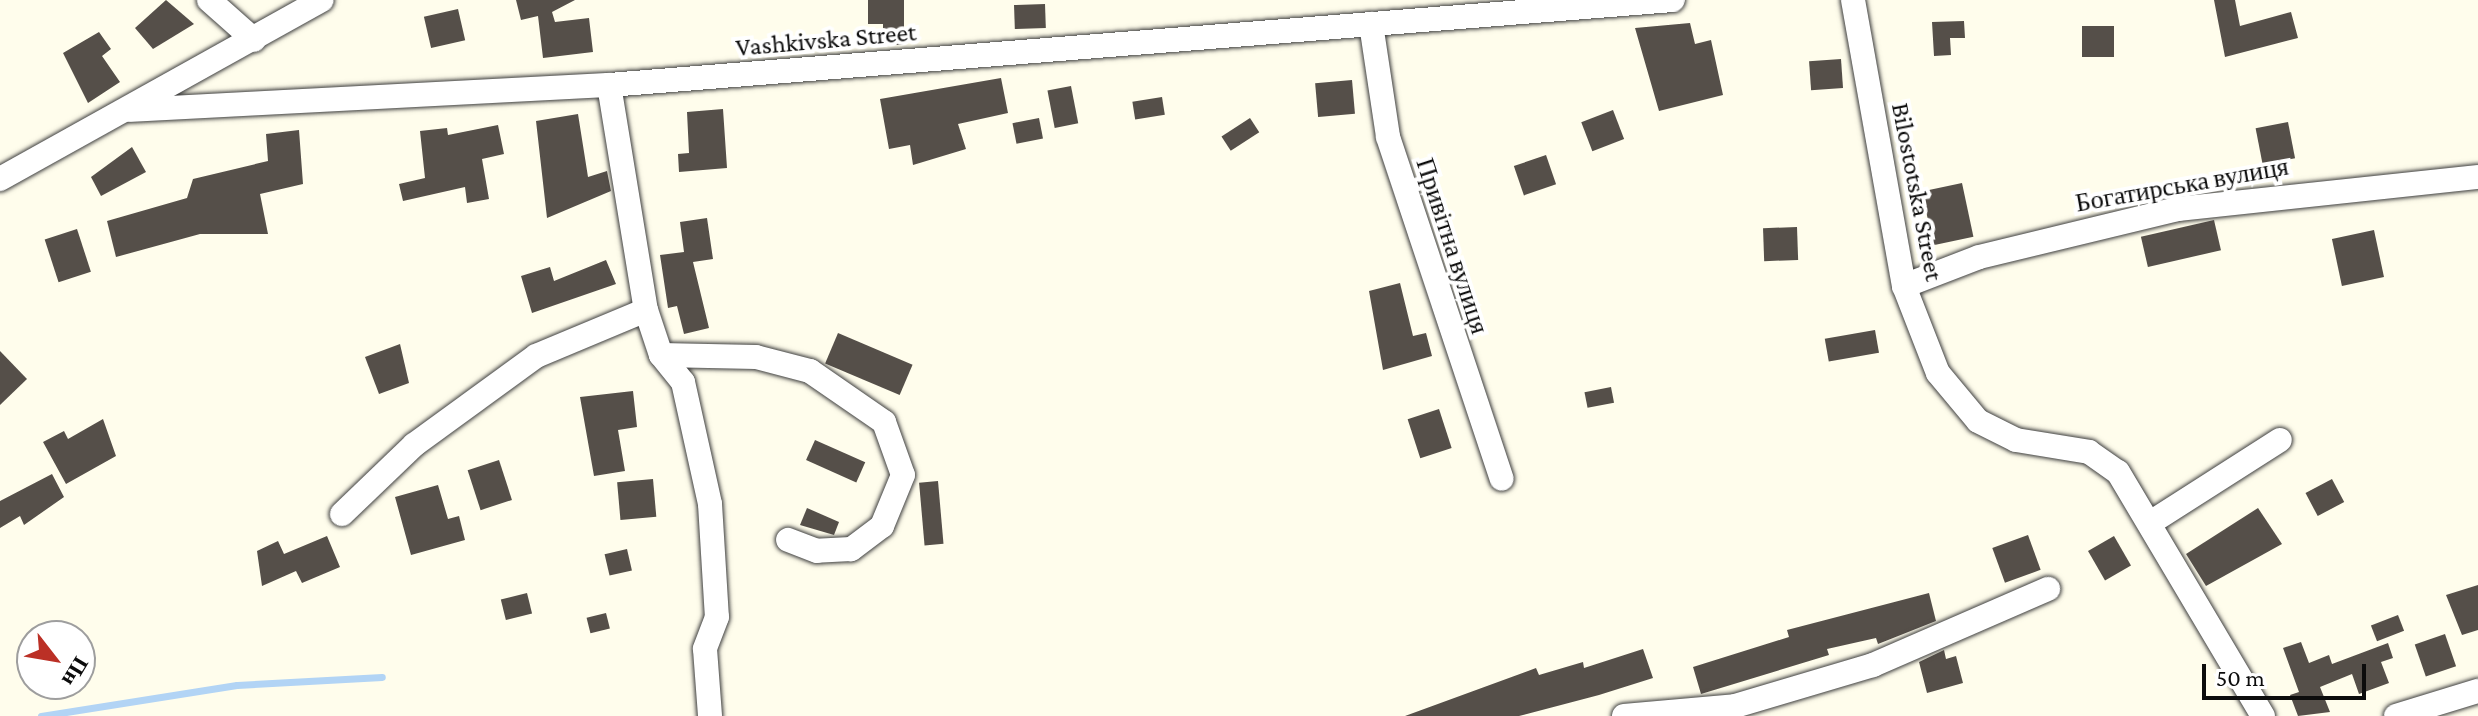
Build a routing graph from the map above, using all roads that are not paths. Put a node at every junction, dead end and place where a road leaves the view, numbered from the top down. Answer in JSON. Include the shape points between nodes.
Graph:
{"nodes":[{"id":1,"x":209,"y":0,"type":"edge"},
{"id":2,"x":322,"y":0,"type":"edge"},
{"id":3,"x":1673,"y":0,"type":"edge"},
{"id":4,"x":1853,"y":0,"type":"edge"},
{"id":5,"x":1594,"y":3,"type":"edge"},
{"id":6,"x":1371,"y":24,"type":"junction"},
{"id":7,"x":254,"y":40,"type":"junction"},
{"id":8,"x":609,"y":85,"type":"junction"},
{"id":9,"x":130,"y":110,"type":"junction"},
{"id":10,"x":2478,"y":177,"type":"edge"},
{"id":11,"x":0,"y":179,"type":"edge"},
{"id":12,"x":1904,"y":286,"type":"junction"},
{"id":13,"x":646,"y":310,"type":"junction"},
{"id":14,"x":661,"y":355,"type":"junction"},
{"id":15,"x":2280,"y":440,"type":"dead end"},
{"id":16,"x":1502,"y":479,"type":"dead end"},
{"id":17,"x":342,"y":514,"type":"dead end"},
{"id":18,"x":2150,"y":523,"type":"junction"},
{"id":19,"x":788,"y":540,"type":"dead end"},
{"id":20,"x":2048,"y":589,"type":"dead end"},
{"id":21,"x":2478,"y":691,"type":"edge"},
{"id":22,"x":1736,"y":711,"type":"edge"},
{"id":23,"x":710,"y":716,"type":"edge"},
{"id":24,"x":1624,"y":716,"type":"edge"},
{"id":25,"x":2263,"y":716,"type":"edge"},
{"id":26,"x":2396,"y":716,"type":"edge"}],
"edges":[{"from":1,"to":7,"type":"street"},
{"from":2,"to":7,"type":"street"},
{"from":3,"to":5,"type":"street","name":"Vashkivska Street"},
{"from":4,"to":12,"type":"street","name":"Bilostotska Street"},
{"from":5,"to":6,"type":"street","name":"Vashkivska Street"},
{"from":6,"to":8,"type":"street","name":"Vashkivska Street"},
{"from":6,"to":16,"type":"street","name":"Привітна вулиця","via":[[1388,137]]},
{"from":7,"to":9,"type":"street"},
{"from":8,"to":9,"type":"street","name":"Vashkivska Street"},
{"from":8,"to":13,"type":"street"},
{"from":9,"to":11,"type":"street","name":"Vashkivska Street"},
{"from":10,"to":12,"type":"street","name":"Богатирська вулиця","via":[[2178,209],[1979,257]]},
{"from":12,"to":18,"type":"street","name":"Bilostotska Street","via":[[1938,373],[1978,421],[2016,440],[2089,452],[2118,472]]},
{"from":13,"to":14,"type":"street"},
{"from":13,"to":17,"type":"street","via":[[536,356],[414,445]]},
{"from":14,"to":19,"type":"street","via":[[756,357],[810,371],[884,422],[903,475],[882,526],[851,549],[817,551]]},
{"from":14,"to":23,"type":"street","via":[[683,382],[710,504],[717,617],[705,649]]},
{"from":15,"to":18,"type":"street"},
{"from":18,"to":25,"type":"street","name":"Bilostotska Street"},
{"from":20,"to":22,"type":"street","via":[[1873,665]]},
{"from":21,"to":26,"type":"street"},
{"from":22,"to":24,"type":"street"}]}
